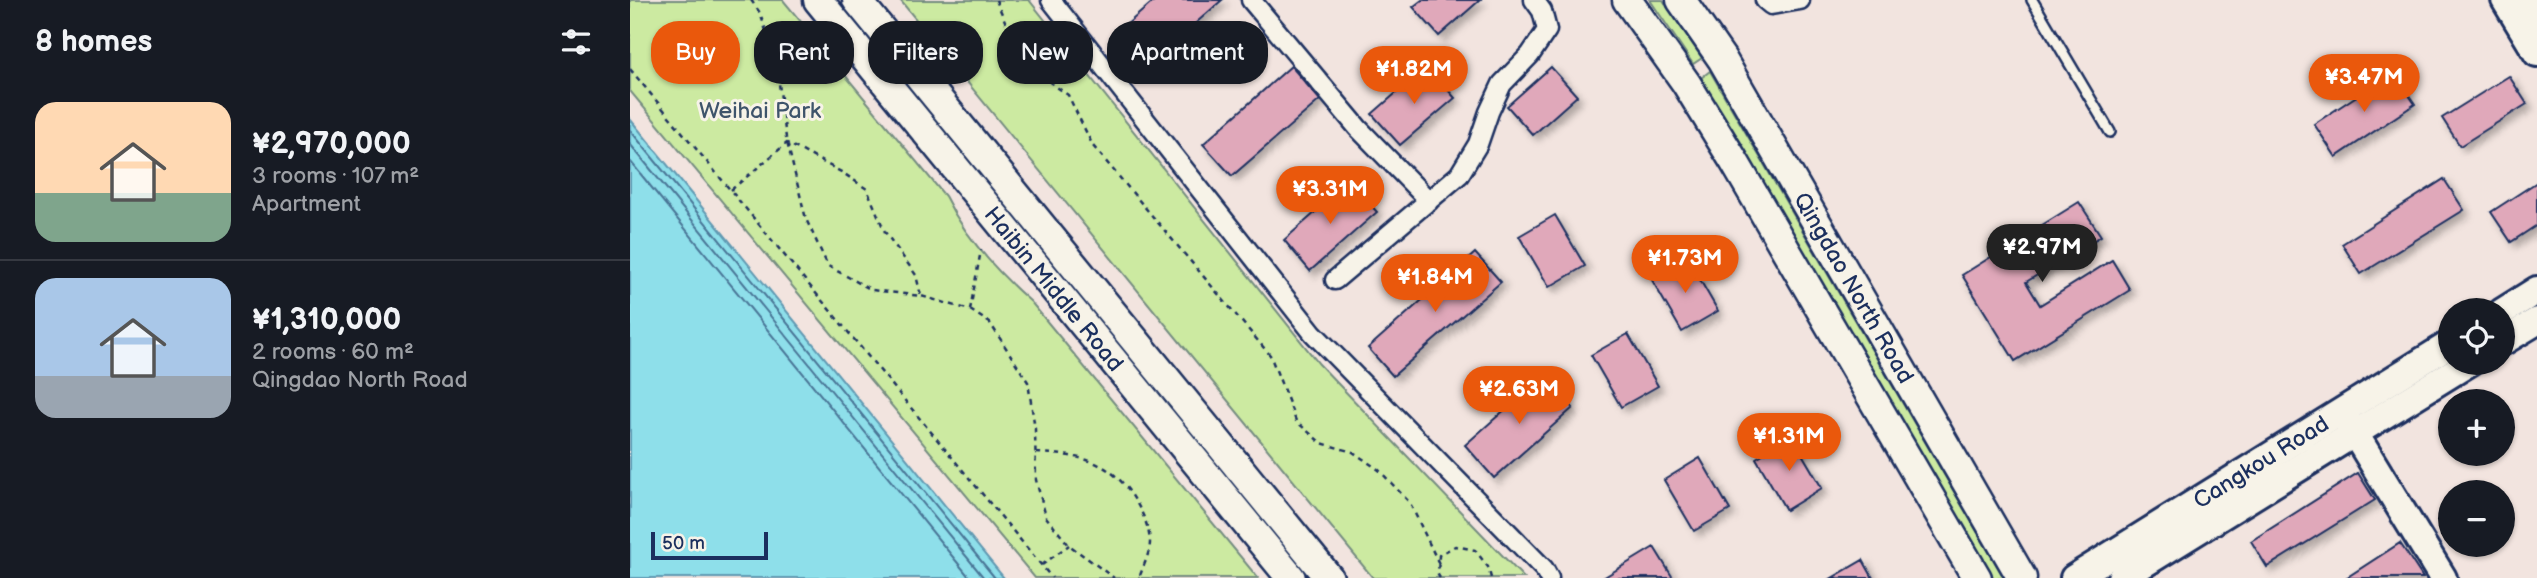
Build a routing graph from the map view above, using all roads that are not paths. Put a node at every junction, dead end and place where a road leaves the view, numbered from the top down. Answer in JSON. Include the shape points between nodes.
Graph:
{"nodes":[{"id":1,"x":818,"y":0,"type":"edge"},
{"id":2,"x":857,"y":0,"type":"edge"},
{"id":3,"x":1051,"y":0,"type":"edge"},
{"id":4,"x":1251,"y":0,"type":"edge"},
{"id":5,"x":1534,"y":0,"type":"edge"},
{"id":6,"x":1628,"y":0,"type":"edge"},
{"id":7,"x":1681,"y":0,"type":"edge"},
{"id":8,"x":1765,"y":0,"type":"edge"},
{"id":9,"x":1800,"y":0,"type":"edge"},
{"id":10,"x":2032,"y":0,"type":"edge"},
{"id":11,"x":2505,"y":0,"type":"edge"},
{"id":12,"x":2527,"y":0,"type":"edge"},
{"id":13,"x":2537,"y":17,"type":"edge"},
{"id":14,"x":2537,"y":53,"type":"edge"},
{"id":15,"x":2110,"y":132,"type":"dead end"},
{"id":16,"x":1429,"y":201,"type":"junction"},
{"id":17,"x":1335,"y":280,"type":"dead end"},
{"id":18,"x":2537,"y":290,"type":"edge"},
{"id":19,"x":2515,"y":304,"type":"edge"},
{"id":20,"x":2537,"y":321,"type":"edge"},
{"id":21,"x":2515,"y":334,"type":"edge"},
{"id":22,"x":2438,"y":353,"type":"edge"},
{"id":23,"x":2444,"y":375,"type":"edge"},
{"id":24,"x":2348,"y":422,"type":"junction"},
{"id":25,"x":1291,"y":578,"type":"edge"},
{"id":26,"x":1329,"y":578,"type":"edge"},
{"id":27,"x":1549,"y":578,"type":"edge"},
{"id":28,"x":1977,"y":578,"type":"edge"},
{"id":29,"x":2022,"y":578,"type":"edge"},
{"id":30,"x":2074,"y":578,"type":"edge"},
{"id":31,"x":2121,"y":578,"type":"edge"},
{"id":32,"x":2443,"y":578,"type":"edge"}],
"edges":[{"from":1,"to":25,"type":"main road","name":"Haibin Middle Road"},
{"from":2,"to":26,"type":"main road","name":"Haibin Middle Road"},
{"from":3,"to":27,"type":"street","via":[[1313,332]]},
{"from":4,"to":16,"type":"street","via":[[1358,128]]},
{"from":5,"to":16,"type":"street","via":[[1547,30],[1503,84],[1460,175]]},
{"from":6,"to":28,"type":"main road","name":"Qingdao North Road","via":[[1734,161]]},
{"from":7,"to":29,"type":"main road","name":"Qingdao North Road","via":[[1722,59]]},
{"from":8,"to":9,"type":"street","via":[[1771,5]]},
{"from":10,"to":15,"type":"lane"},
{"from":11,"to":14,"type":"main road"},
{"from":12,"to":13,"type":"main road"},
{"from":16,"to":17,"type":"street"},
{"from":18,"to":19,"type":"main road"},
{"from":20,"to":21,"type":"main road"},
{"from":22,"to":24,"type":"main road","name":"Cangkou Road"},
{"from":23,"to":24,"type":"main road","name":"Cangkou Road"},
{"from":24,"to":30,"type":"main road","name":"Cangkou Road"},
{"from":24,"to":31,"type":"main road","name":"Cangkou Road"},
{"from":24,"to":32,"type":"main road"}]}
